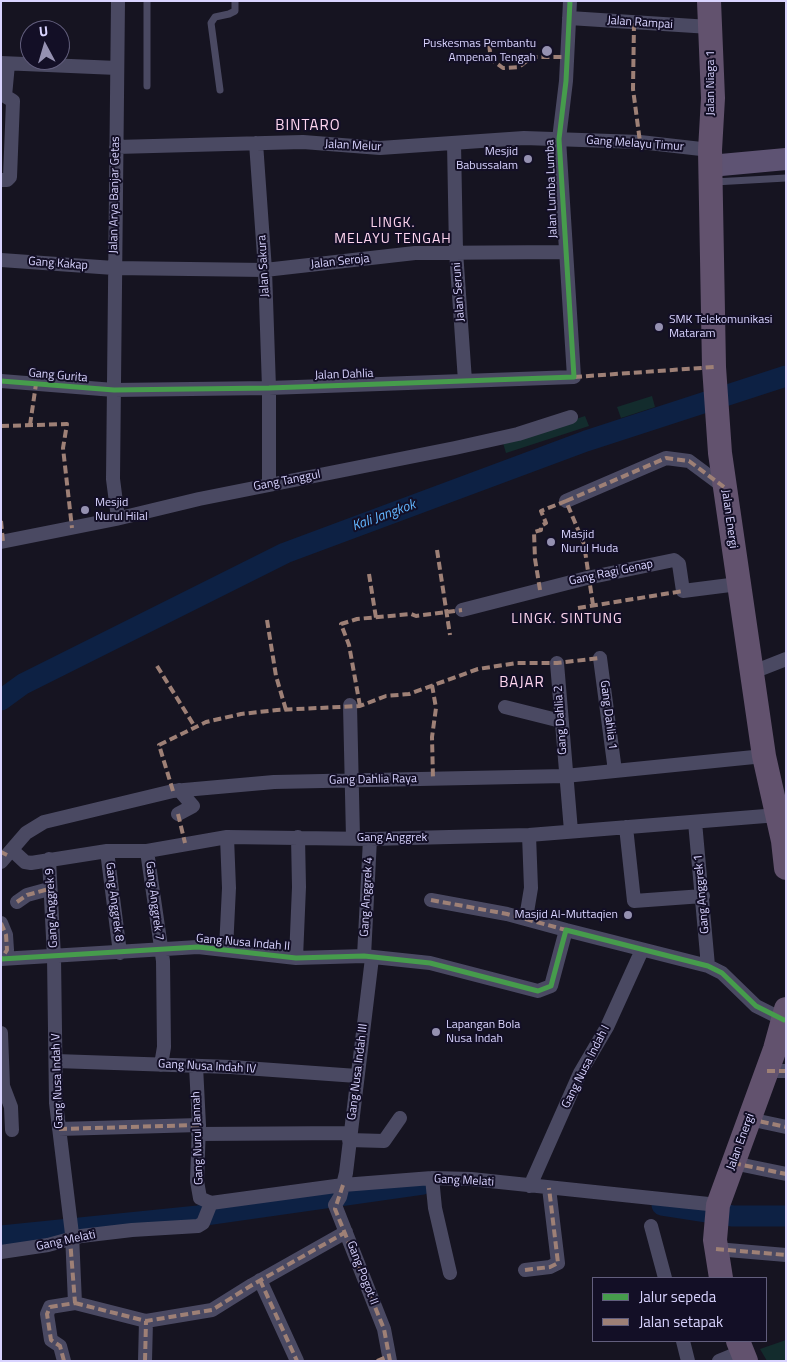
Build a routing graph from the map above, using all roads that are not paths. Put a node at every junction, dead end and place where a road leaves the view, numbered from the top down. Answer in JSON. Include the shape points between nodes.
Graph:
{"nodes":[{"id":1,"x":118,"y":1,"type":"edge"},
{"id":2,"x":147,"y":1,"type":"edge"},
{"id":3,"x":235,"y":1,"type":"edge"},
{"id":4,"x":570,"y":1,"type":"edge"},
{"id":5,"x":710,"y":1,"type":"edge"},
{"id":6,"x":569,"y":18,"type":"junction"},
{"id":7,"x":710,"y":27,"type":"junction"},
{"id":8,"x":5,"y":63,"type":"edge"},
{"id":9,"x":117,"y":68,"type":"junction"},
{"id":10,"x":147,"y":86,"type":"dead end"},
{"id":11,"x":220,"y":90,"type":"dead end"},
{"id":12,"x":559,"y":139,"type":"junction"},
{"id":13,"x":256,"y":143,"type":"junction"},
{"id":14,"x":454,"y":143,"type":"junction"},
{"id":15,"x":116,"y":147,"type":"junction"},
{"id":16,"x":786,"y":159,"type":"edge"},
{"id":17,"x":710,"y":166,"type":"junction"},
{"id":18,"x":786,"y":178,"type":"edge"},
{"id":19,"x":1,"y":180,"type":"edge"},
{"id":20,"x":456,"y":251,"type":"junction"},
{"id":21,"x":565,"y":252,"type":"junction"},
{"id":22,"x":1,"y":260,"type":"edge"},
{"id":23,"x":114,"y":268,"type":"junction"},
{"id":24,"x":265,"y":270,"type":"junction"},
{"id":25,"x":574,"y":377,"type":"joint"},
{"id":26,"x":1,"y":381,"type":"edge"},
{"id":27,"x":465,"y":381,"type":"junction"},
{"id":28,"x":269,"y":388,"type":"junction"},
{"id":29,"x":114,"y":390,"type":"junction"},
{"id":30,"x":571,"y":417,"type":"dead end"},
{"id":31,"x":269,"y":485,"type":"junction"},
{"id":32,"x":724,"y":487,"type":"junction"},
{"id":33,"x":566,"y":501,"type":"dead end"},
{"id":34,"x":118,"y":518,"type":"junction"},
{"id":35,"x":1,"y":542,"type":"edge"},
{"id":36,"x":738,"y":584,"type":"junction"},
{"id":37,"x":462,"y":610,"type":"dead end"},
{"id":38,"x":600,"y":658,"type":"dead end"},
{"id":39,"x":786,"y":659,"type":"edge"},
{"id":40,"x":557,"y":663,"type":"dead end"},
{"id":41,"x":753,"y":672,"type":"junction"},
{"id":42,"x":350,"y":705,"type":"dead end"},
{"id":43,"x":506,"y":707,"type":"dead end"},
{"id":44,"x":561,"y":721,"type":"junction"},
{"id":45,"x":764,"y":756,"type":"junction"},
{"id":46,"x":615,"y":771,"type":"junction"},
{"id":47,"x":565,"y":776,"type":"junction"},
{"id":48,"x":352,"y":781,"type":"junction"},
{"id":49,"x":179,"y":790,"type":"junction"},
{"id":50,"x":178,"y":814,"type":"dead end"},
{"id":51,"x":778,"y":815,"type":"junction"},
{"id":52,"x":695,"y":822,"type":"junction"},
{"id":53,"x":626,"y":827,"type":"junction"},
{"id":54,"x":571,"y":831,"type":"junction"},
{"id":55,"x":529,"y":835,"type":"junction"},
{"id":56,"x":227,"y":837,"type":"junction"},
{"id":57,"x":298,"y":838,"type":"junction"},
{"id":58,"x":353,"y":838,"type":"junction"},
{"id":59,"x":370,"y":838,"type":"junction"},
{"id":60,"x":12,"y":850,"type":"junction"},
{"id":61,"x":107,"y":851,"type":"junction"},
{"id":62,"x":147,"y":851,"type":"junction"},
{"id":63,"x":49,"y":859,"type":"junction"},
{"id":64,"x":1,"y":862,"type":"edge"},
{"id":65,"x":786,"y":868,"type":"edge"},
{"id":66,"x":49,"y":889,"type":"junction"},
{"id":67,"x":703,"y":896,"type":"junction"},
{"id":68,"x":431,"y":900,"type":"dead end"},
{"id":69,"x":17,"y":902,"type":"dead end"},
{"id":70,"x":526,"y":918,"type":"junction"},
{"id":71,"x":1,"y":923,"type":"edge"},
{"id":72,"x":566,"y":930,"type":"junction"},
{"id":73,"x":226,"y":949,"type":"junction"},
{"id":74,"x":160,"y":950,"type":"junction"},
{"id":75,"x":642,"y":950,"type":"junction"},
{"id":76,"x":120,"y":953,"type":"junction"},
{"id":77,"x":54,"y":957,"type":"junction"},
{"id":78,"x":368,"y":957,"type":"junction"},
{"id":79,"x":296,"y":958,"type":"junction"},
{"id":80,"x":1,"y":959,"type":"edge"},
{"id":81,"x":708,"y":966,"type":"junction"},
{"id":82,"x":785,"y":1015,"type":"edge"},
{"id":83,"x":1,"y":1033,"type":"edge"},
{"id":84,"x":56,"y":1060,"type":"junction"},
{"id":85,"x":161,"y":1065,"type":"junction"},
{"id":86,"x":196,"y":1066,"type":"junction"},
{"id":87,"x":776,"y":1071,"type":"edge"},
{"id":88,"x":357,"y":1076,"type":"junction"},
{"id":89,"x":400,"y":1118,"type":"dead end"},
{"id":90,"x":749,"y":1119,"type":"junction"},
{"id":91,"x":786,"y":1127,"type":"edge"},
{"id":92,"x":59,"y":1129,"type":"junction"},
{"id":93,"x":12,"y":1130,"type":"dead end"},
{"id":94,"x":199,"y":1130,"type":"junction"},
{"id":95,"x":350,"y":1136,"type":"junction"},
{"id":96,"x":733,"y":1163,"type":"junction"},
{"id":97,"x":786,"y":1174,"type":"edge"},
{"id":98,"x":432,"y":1184,"type":"junction"},
{"id":99,"x":530,"y":1186,"type":"junction"},
{"id":100,"x":342,"y":1190,"type":"junction"},
{"id":101,"x":549,"y":1190,"type":"junction"},
{"id":102,"x":208,"y":1211,"type":"junction"},
{"id":103,"x":717,"y":1222,"type":"junction"},
{"id":104,"x":651,"y":1226,"type":"dead end"},
{"id":105,"x":71,"y":1231,"type":"junction"},
{"id":106,"x":346,"y":1232,"type":"junction"},
{"id":107,"x":1,"y":1252,"type":"edge"},
{"id":108,"x":786,"y":1255,"type":"edge"},
{"id":109,"x":525,"y":1270,"type":"dead end"},
{"id":110,"x":450,"y":1273,"type":"dead end"},
{"id":111,"x":665,"y":1277,"type":"edge"},
{"id":112,"x":721,"y":1277,"type":"edge"},
{"id":113,"x":260,"y":1280,"type":"junction"},
{"id":114,"x":75,"y":1303,"type":"junction"},
{"id":115,"x":146,"y":1321,"type":"junction"},
{"id":116,"x":683,"y":1342,"type":"edge"},
{"id":117,"x":742,"y":1351,"type":"edge"},
{"id":118,"x":385,"y":1359,"type":"edge"},
{"id":119,"x":64,"y":1361,"type":"edge"},
{"id":120,"x":146,"y":1361,"type":"edge"},
{"id":121,"x":297,"y":1361,"type":"edge"},
{"id":122,"x":688,"y":1361,"type":"edge"},
{"id":123,"x":719,"y":1361,"type":"edge"}],
"edges":[{"from":1,"to":9,"type":"street","name":"Jalan Arya Banjar Getas"},
{"from":2,"to":10,"type":"lane"},
{"from":3,"to":11,"type":"lane","via":[[235,10],[216,17],[211,23]]},
{"from":4,"to":6,"type":"street","name":"Jalan Lumba Lumba"},
{"from":5,"to":7,"type":"highway","name":"Jalan Niaga 1"},
{"from":6,"to":7,"type":"street","name":"Jalan Rampai"},
{"from":6,"to":12,"type":"street","name":"Jalan Lumba Lumba"},
{"from":7,"to":17,"type":"highway","name":"Jalan Niaga 1","via":[[713,98]]},
{"from":8,"to":9,"type":"street"},
{"from":8,"to":19,"type":"street","via":[[5,96],[12,101],[10,177]]},
{"from":9,"to":15,"type":"street","name":"Jalan Arya Banjar Getas"},
{"from":12,"to":14,"type":"street","name":"Jalan Melur"},
{"from":12,"to":17,"type":"street","name":"Gang Melayu Timur","via":[[640,142]]},
{"from":12,"to":21,"type":"street","name":"Jalan Lumba Lumba"},
{"from":13,"to":14,"type":"street","name":"Jalan Melur","via":[[303,142],[380,148]]},
{"from":13,"to":15,"type":"street","name":"Jalan Melur"},
{"from":13,"to":24,"type":"street","name":"Jalan Sakura"},
{"from":14,"to":20,"type":"street","name":"Jalan Seruni"},
{"from":15,"to":23,"type":"street","name":"Jalan Arya Banjar Getas"},
{"from":16,"to":17,"type":"main road"},
{"from":17,"to":18,"type":"lane"},
{"from":17,"to":32,"type":"highway","name":"Jalan Energi","via":[[715,378]]},
{"from":20,"to":21,"type":"street","name":"Jalan Seroja"},
{"from":20,"to":24,"type":"street","name":"Jalan Seroja"},
{"from":20,"to":27,"type":"street","name":"Jalan Seruni"},
{"from":21,"to":25,"type":"street","name":"Jalan Lumba Lumba"},
{"from":22,"to":23,"type":"street","name":"Gang Kakap"},
{"from":23,"to":24,"type":"street","name":"Jalan Seroja"},
{"from":23,"to":29,"type":"street","name":"Jalan Arya Banjar Getas"},
{"from":24,"to":28,"type":"street","name":"Jalan Sakura"},
{"from":25,"to":27,"type":"street","name":"Jalan Dahlia"},
{"from":26,"to":29,"type":"street","name":"Gang Gurita"},
{"from":27,"to":28,"type":"street","name":"Jalan Dahlia"},
{"from":28,"to":29,"type":"street","name":"Jalan Dahlia"},
{"from":28,"to":31,"type":"street","name":"Jalan Sakura"},
{"from":29,"to":34,"type":"street","name":"Jalan Arya Banjar Getas","via":[[113,479]]},
{"from":30,"to":31,"type":"street","name":"Gang Tanggul","via":[[479,443]]},
{"from":31,"to":34,"type":"street","name":"Gang Tanggul"},
{"from":32,"to":33,"type":"street","via":[[690,461],[666,458]]},
{"from":32,"to":36,"type":"highway","name":"Jalan Energi"},
{"from":34,"to":35,"type":"street","name":"Gang Tanggul"},
{"from":36,"to":37,"type":"street","name":"Gang Ragi Genap","via":[[683,591],[679,564],[674,560]]},
{"from":36,"to":41,"type":"highway","name":"Jalan Energi"},
{"from":38,"to":46,"type":"street","name":"Gang Dahlia 1"},
{"from":39,"to":41,"type":"street"},
{"from":40,"to":44,"type":"street","name":"Gang Dahlia 2"},
{"from":41,"to":45,"type":"highway","name":"Jalan Energi"},
{"from":42,"to":48,"type":"street"},
{"from":43,"to":44,"type":"street"},
{"from":44,"to":47,"type":"street","name":"Gang Dahlia 2"},
{"from":45,"to":46,"type":"street","name":"Gang Dahlia Raya"},
{"from":45,"to":51,"type":"highway","name":"Jalan Energi"},
{"from":46,"to":47,"type":"street","name":"Gang Dahlia Raya"},
{"from":47,"to":48,"type":"street","name":"Gang Dahlia Raya"},
{"from":47,"to":54,"type":"street","name":"Gang Dahlia 2"},
{"from":48,"to":49,"type":"street","name":"Gang Dahlia Raya","via":[[236,784]]},
{"from":48,"to":58,"type":"street"},
{"from":49,"to":50,"type":"street","via":[[193,806]]},
{"from":49,"to":60,"type":"street","name":"Gang Dahlia Raya","via":[[44,822],[26,833]]},
{"from":51,"to":52,"type":"street","name":"Gang Anggrek"},
{"from":51,"to":65,"type":"highway","name":"Jalan Energi"},
{"from":52,"to":53,"type":"street","name":"Gang Anggrek"},
{"from":52,"to":67,"type":"street","name":"Gang Anggrek 1"},
{"from":53,"to":54,"type":"street","name":"Gang Anggrek"},
{"from":53,"to":67,"type":"street","via":[[634,901]]},
{"from":54,"to":55,"type":"street","name":"Gang Anggrek"},
{"from":55,"to":59,"type":"street","name":"Gang Anggrek"},
{"from":55,"to":70,"type":"street","via":[[531,888]]},
{"from":56,"to":57,"type":"street","name":"Gang Anggrek"},
{"from":56,"to":62,"type":"street","name":"Gang Anggrek"},
{"from":56,"to":73,"type":"street"},
{"from":57,"to":58,"type":"street","name":"Gang Anggrek"},
{"from":57,"to":79,"type":"street"},
{"from":58,"to":59,"type":"street","name":"Gang Anggrek"},
{"from":59,"to":78,"type":"street","name":"Gang Anggrek 4"},
{"from":60,"to":63,"type":"street","name":"Gang Anggrek","via":[[28,863]]},
{"from":60,"to":64,"type":"street","name":"Gang Dahlia Raya"},
{"from":61,"to":62,"type":"street","name":"Gang Anggrek"},
{"from":61,"to":63,"type":"street","name":"Gang Anggrek"},
{"from":61,"to":76,"type":"street","name":"Gang Anggrek 8"},
{"from":62,"to":74,"type":"street","name":"Gang Anggrek 7"},
{"from":63,"to":66,"type":"street","name":"Gang Anggrek 9"},
{"from":66,"to":69,"type":"street"},
{"from":66,"to":77,"type":"street","name":"Gang Anggrek 9"},
{"from":67,"to":81,"type":"street","name":"Gang Anggrek 1"},
{"from":68,"to":70,"type":"street"},
{"from":70,"to":72,"type":"street"},
{"from":71,"to":80,"type":"street","via":[[7,950]]},
{"from":72,"to":75,"type":"street"},
{"from":72,"to":78,"type":"street","name":"Gang Nusa Indah II","via":[[551,986],[542,990],[430,963]]},
{"from":73,"to":74,"type":"street","name":"Gang Nusa Indah II"},
{"from":73,"to":79,"type":"street","name":"Gang Nusa Indah II"},
{"from":74,"to":76,"type":"street","name":"Gang Nusa Indah II"},
{"from":74,"to":85,"type":"street","name":"Gang Anggrek 7","via":[[164,988]]},
{"from":75,"to":81,"type":"street"},
{"from":75,"to":99,"type":"street","name":"Gang Nusa Indah I","via":[[607,1027],[580,1073]]},
{"from":76,"to":77,"type":"street","name":"Gang Nusa Indah II"},
{"from":77,"to":80,"type":"street","name":"Gang Nusa Indah II"},
{"from":77,"to":84,"type":"street","name":"Gang Nusa Indah V"},
{"from":78,"to":79,"type":"street","name":"Gang Nusa Indah II"},
{"from":78,"to":88,"type":"street","name":"Gang Nusa Indah III"},
{"from":81,"to":82,"type":"street","via":[[722,973],[756,1006]]},
{"from":82,"to":87,"type":"highway","name":"Jalan Energi"},
{"from":83,"to":93,"type":"street","via":[[3,1086],[11,1107]]},
{"from":84,"to":85,"type":"street","name":"Gang Nusa Indah IV"},
{"from":84,"to":92,"type":"street","name":"Gang Nusa Indah V"},
{"from":85,"to":86,"type":"street","name":"Gang Nusa Indah IV"},
{"from":86,"to":88,"type":"street","name":"Gang Nusa Indah IV"},
{"from":86,"to":94,"type":"street","name":"Gang Nurul Jannah"},
{"from":87,"to":90,"type":"highway","name":"Jalan Energi"},
{"from":88,"to":95,"type":"street","name":"Gang Nusa Indah III"},
{"from":89,"to":95,"type":"street","via":[[384,1141]]},
{"from":90,"to":91,"type":"street"},
{"from":90,"to":96,"type":"highway","name":"Jalan Energi"},
{"from":92,"to":94,"type":"street"},
{"from":92,"to":105,"type":"street","name":"Gang Nusa Indah V"},
{"from":94,"to":95,"type":"street"},
{"from":94,"to":102,"type":"street","name":"Gang Nurul Jannah","via":[[197,1181],[200,1198]]},
{"from":95,"to":100,"type":"street","name":"Gang Nusa Indah III"},
{"from":96,"to":97,"type":"street"},
{"from":96,"to":103,"type":"highway","name":"Jalan Energi"},
{"from":98,"to":99,"type":"street","name":"Gang Melati","via":[[472,1180]]},
{"from":98,"to":100,"type":"street","name":"Gang Melati"},
{"from":98,"to":110,"type":"street"},
{"from":99,"to":101,"type":"street","name":"Gang Melati"},
{"from":100,"to":102,"type":"street","name":"Gang Melati"},
{"from":100,"to":106,"type":"street","name":"Gang Pogot II","via":[[335,1209]]},
{"from":101,"to":103,"type":"street","name":"Gang Melati"},
{"from":101,"to":109,"type":"street","via":[[558,1263]]},
{"from":102,"to":105,"type":"street","name":"Gang Melati","via":[[198,1226]]},
{"from":103,"to":108,"type":"street","name":"Gang Melati"},
{"from":103,"to":112,"type":"highway","name":"Jalan Energi"},
{"from":104,"to":111,"type":"street"},
{"from":105,"to":107,"type":"street","name":"Gang Melati","via":[[48,1245]]},
{"from":105,"to":114,"type":"street","name":"Gang Nusa Indah V"},
{"from":106,"to":113,"type":"street"},
{"from":106,"to":118,"type":"street","name":"Gang Pogot II","via":[[384,1329]]},
{"from":113,"to":115,"type":"street","via":[[212,1310]]},
{"from":113,"to":121,"type":"street"},
{"from":114,"to":115,"type":"street"},
{"from":114,"to":119,"type":"street","via":[[50,1307],[47,1314],[51,1340],[60,1346]]},
{"from":115,"to":120,"type":"street"},
{"from":116,"to":122,"type":"street"},
{"from":117,"to":123,"type":"street"}]}
